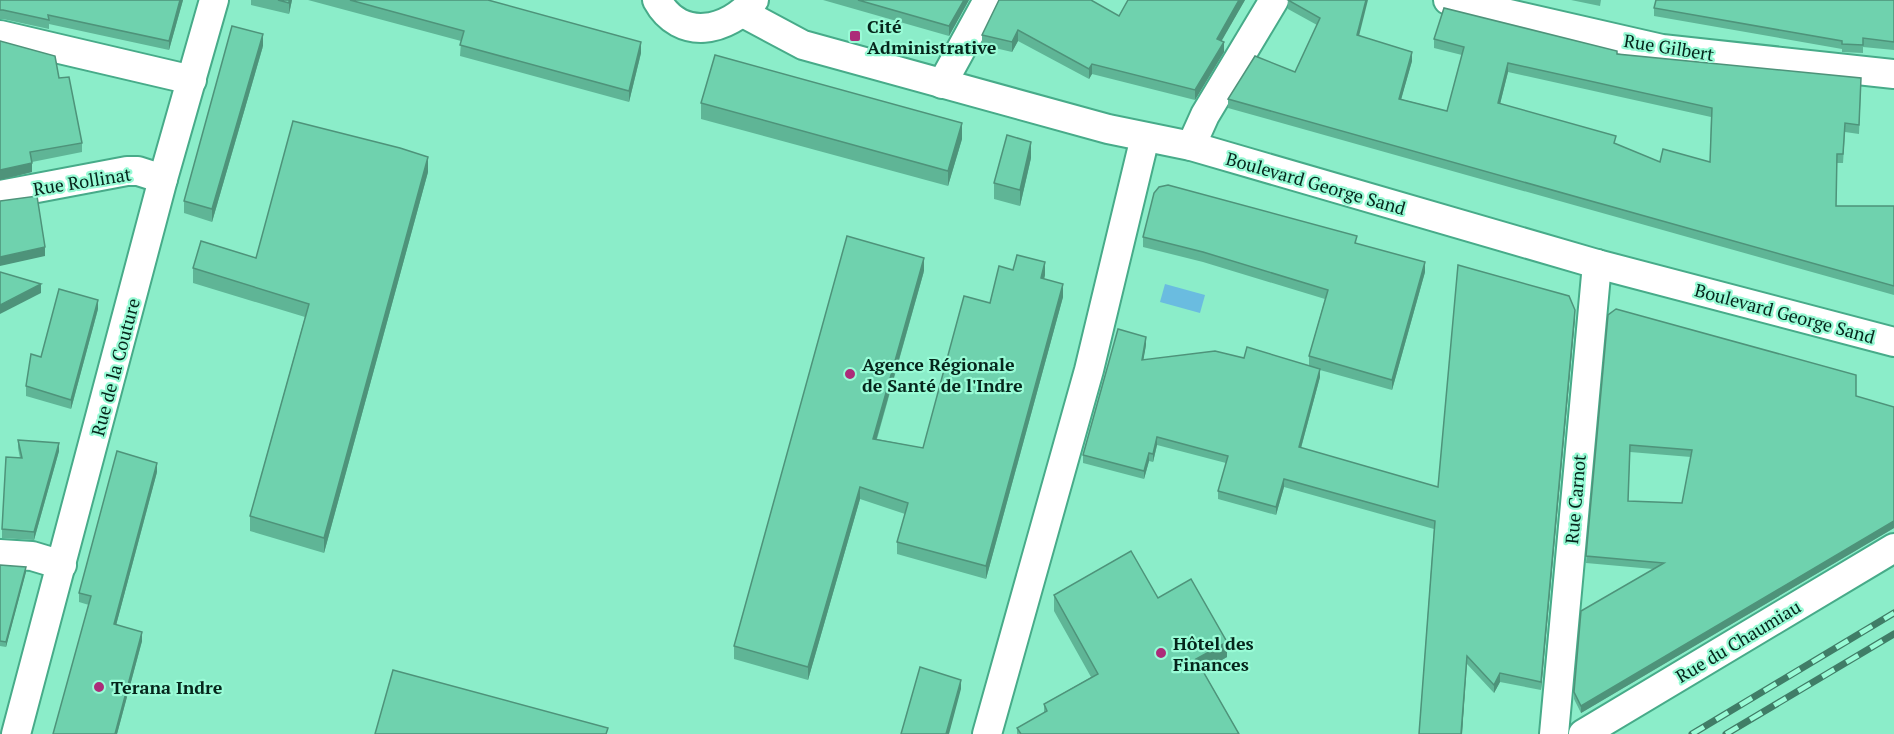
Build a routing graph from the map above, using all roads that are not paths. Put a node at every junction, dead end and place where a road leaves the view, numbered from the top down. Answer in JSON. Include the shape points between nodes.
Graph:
{"nodes":[{"id":1,"x":214,"y":0,"type":"edge"},
{"id":2,"x":657,"y":0,"type":"edge"},
{"id":3,"x":988,"y":0,"type":"edge"},
{"id":4,"x":1274,"y":0,"type":"edge"},
{"id":5,"x":1448,"y":0,"type":"edge"},
{"id":6,"x":749,"y":7,"type":"edge"},
{"id":7,"x":0,"y":35,"type":"edge"},
{"id":8,"x":1894,"y":74,"type":"edge"},
{"id":9,"x":192,"y":80,"type":"junction"},
{"id":10,"x":942,"y":84,"type":"junction"},
{"id":11,"x":1144,"y":137,"type":"junction"},
{"id":12,"x":1191,"y":146,"type":"junction"},
{"id":13,"x":163,"y":179,"type":"junction"},
{"id":14,"x":0,"y":195,"type":"edge"},
{"id":15,"x":1597,"y":264,"type":"junction"},
{"id":16,"x":1894,"y":342,"type":"edge"},
{"id":17,"x":1894,"y":548,"type":"edge"},
{"id":18,"x":0,"y":554,"type":"edge"},
{"id":19,"x":62,"y":565,"type":"junction"},
{"id":20,"x":16,"y":734,"type":"edge"},
{"id":21,"x":987,"y":734,"type":"edge"},
{"id":22,"x":1554,"y":734,"type":"edge"},
{"id":23,"x":1583,"y":734,"type":"edge"}],
"edges":[{"from":1,"to":9,"type":"street","name":"Rue de la Couture"},
{"from":2,"to":6,"type":"street","via":[[670,16],[699,28],[730,23]]},
{"from":3,"to":10,"type":"street"},
{"from":4,"to":12,"type":"street","via":[[1205,114]]},
{"from":5,"to":8,"type":"street","name":"Rue Gilbert","via":[[1662,49]]},
{"from":6,"to":10,"type":"street","name":"Boulevard George Sand","via":[[804,45]]},
{"from":7,"to":9,"type":"street"},
{"from":9,"to":13,"type":"street","name":"Rue de la Couture"},
{"from":10,"to":11,"type":"street","name":"Boulevard George Sand"},
{"from":11,"to":12,"type":"street","name":"Boulevard George Sand"},
{"from":11,"to":21,"type":"street","via":[[1089,370]]},
{"from":12,"to":15,"type":"street","name":"Boulevard George Sand"},
{"from":13,"to":14,"type":"street","name":"Rue Rollinat","via":[[127,171]]},
{"from":13,"to":19,"type":"street","name":"Rue de la Couture"},
{"from":15,"to":16,"type":"street","name":"Boulevard George Sand"},
{"from":15,"to":22,"type":"street","name":"Rue Carnot"},
{"from":17,"to":23,"type":"street","name":"Rue du Chaumiau"},
{"from":18,"to":19,"type":"street","via":[[32,556]]},
{"from":19,"to":20,"type":"street","name":"Rue de la Couture"}]}
